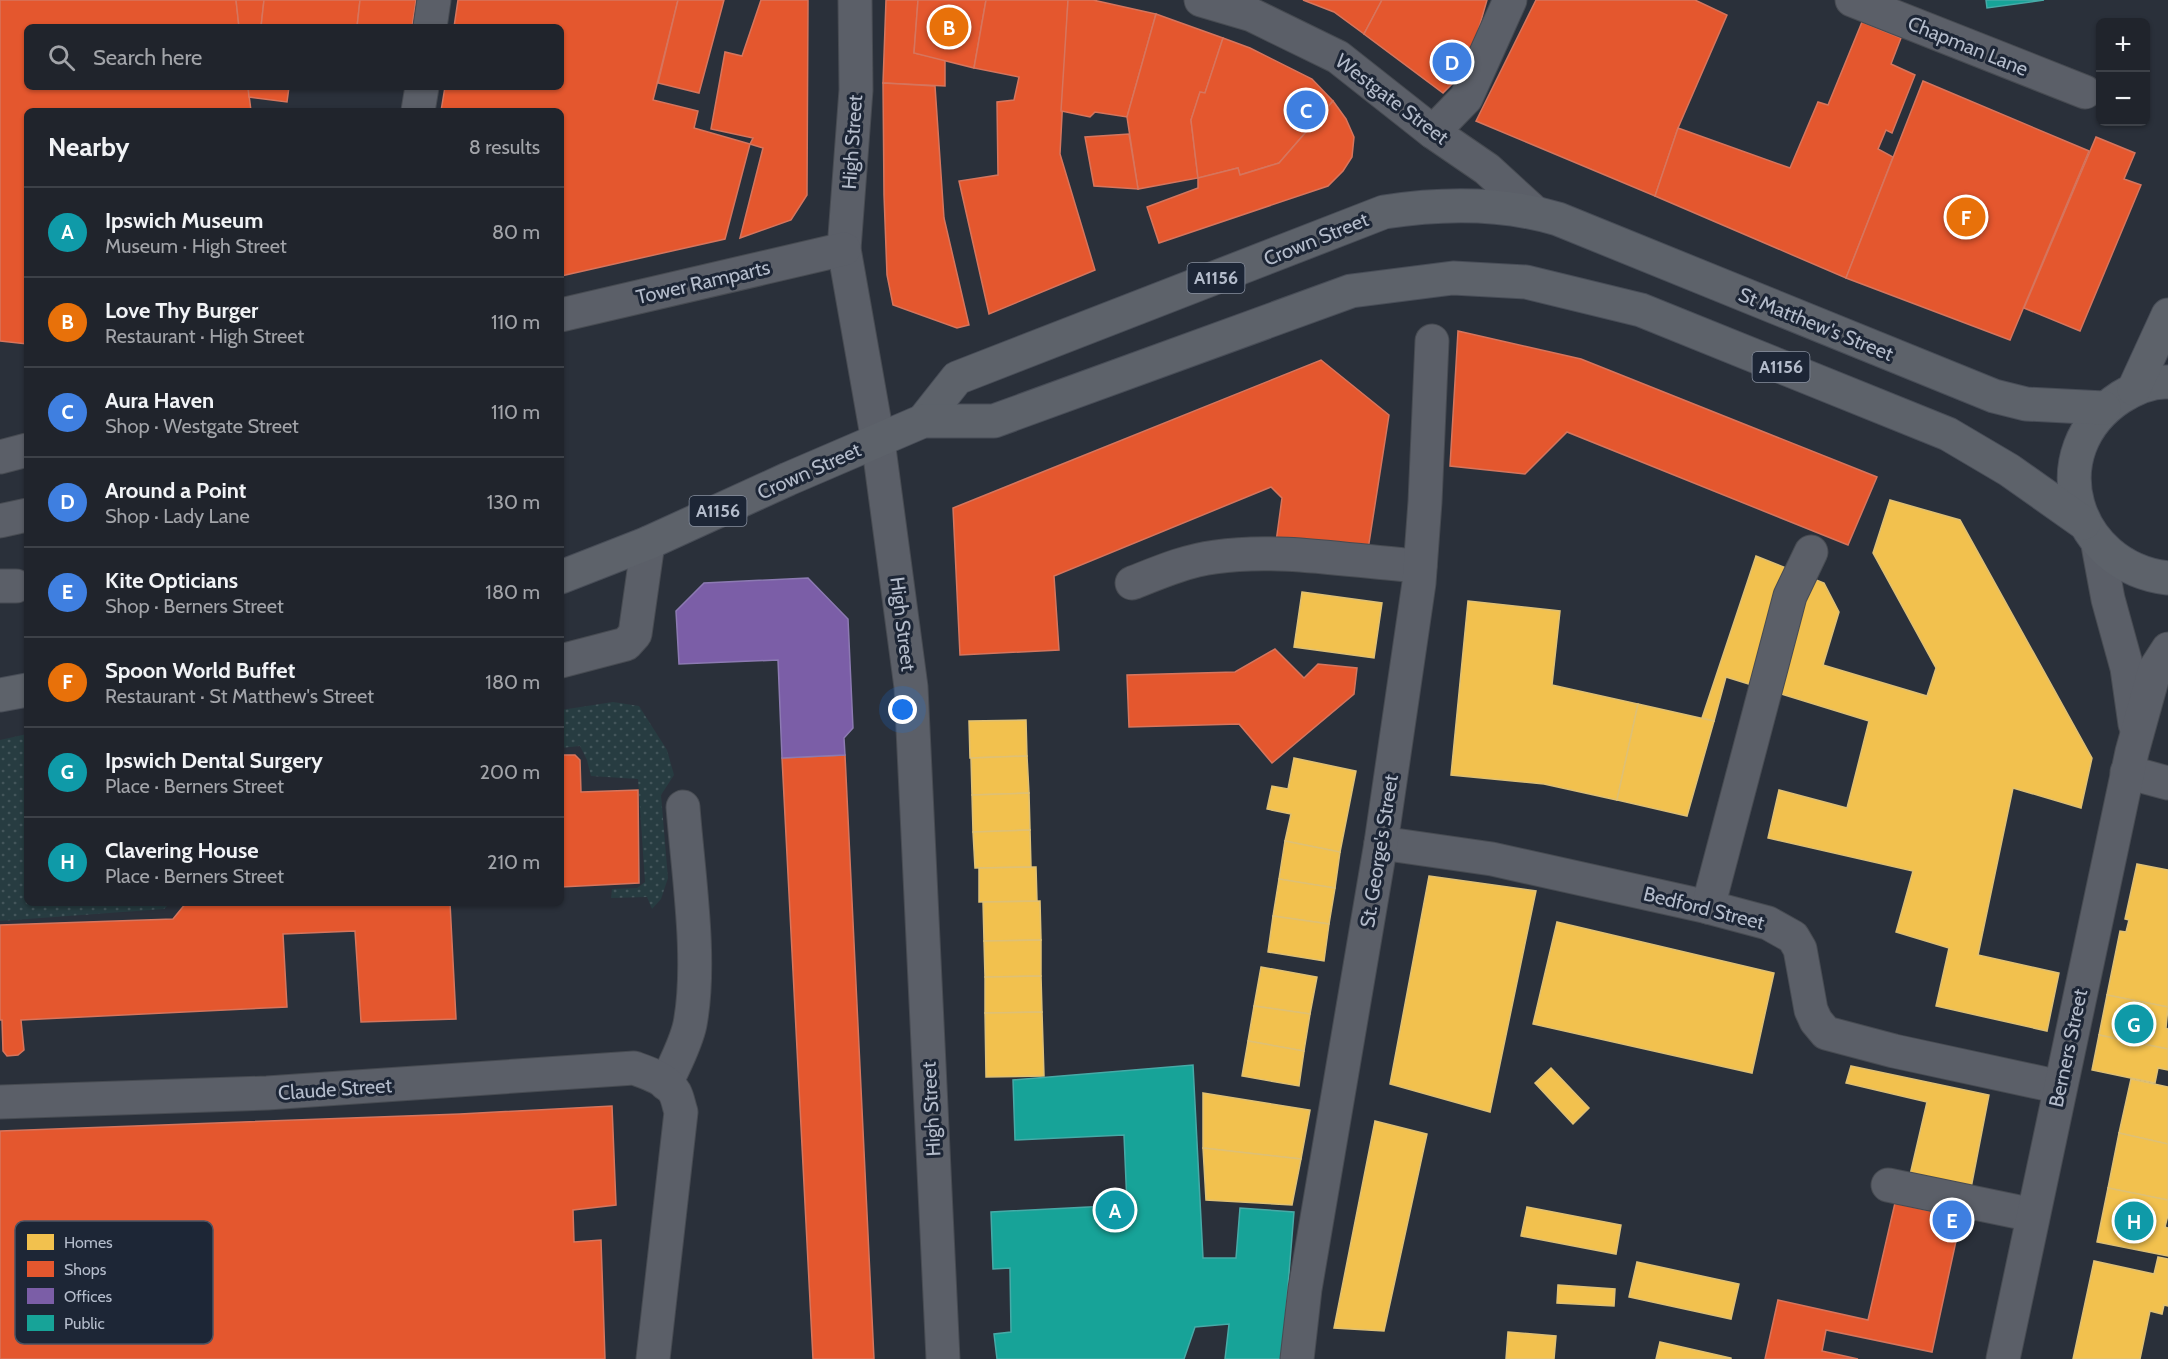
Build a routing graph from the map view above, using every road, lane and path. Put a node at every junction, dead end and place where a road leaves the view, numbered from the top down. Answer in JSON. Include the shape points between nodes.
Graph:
{"nodes":[{"id":1,"x":434,"y":0,"type":"edge"},
{"id":2,"x":855,"y":0,"type":"edge"},
{"id":3,"x":1201,"y":0,"type":"edge"},
{"id":4,"x":1510,"y":0,"type":"edge"},
{"id":5,"x":1852,"y":0,"type":"edge"},
{"id":6,"x":1255,"y":7,"type":"edge"},
{"id":7,"x":430,"y":24,"type":"edge"},
{"id":8,"x":422,"y":90,"type":"edge"},
{"id":9,"x":2085,"y":93,"type":"dead end"},
{"id":10,"x":418,"y":108,"type":"edge"},
{"id":11,"x":1433,"y":132,"type":"junction"},
{"id":12,"x":1534,"y":212,"type":"junction"},
{"id":13,"x":844,"y":249,"type":"junction"},
{"id":14,"x":564,"y":314,"type":"edge"},
{"id":15,"x":2168,"y":315,"type":"edge"},
{"id":16,"x":1432,"y":341,"type":"dead end"},
{"id":17,"x":2168,"y":382,"type":"edge"},
{"id":18,"x":2134,"y":389,"type":"junction"},
{"id":19,"x":2104,"y":408,"type":"junction"},
{"id":20,"x":923,"y":421,"type":"junction"},
{"id":21,"x":878,"y":441,"type":"junction"},
{"id":22,"x":24,"y":451,"type":"edge"},
{"id":23,"x":0,"y":457,"type":"edge"},
{"id":24,"x":24,"y":516,"type":"edge"},
{"id":25,"x":0,"y":521,"type":"edge"},
{"id":26,"x":2091,"y":534,"type":"junction"},
{"id":27,"x":648,"y":543,"type":"junction"},
{"id":28,"x":1811,"y":552,"type":"dead end"},
{"id":29,"x":1420,"y":566,"type":"junction"},
{"id":30,"x":564,"y":577,"type":"edge"},
{"id":31,"x":2168,"y":578,"type":"edge"},
{"id":32,"x":1132,"y":584,"type":"dead end"},
{"id":33,"x":2168,"y":649,"type":"edge"},
{"id":34,"x":564,"y":660,"type":"edge"},
{"id":35,"x":24,"y":691,"type":"edge"},
{"id":36,"x":0,"y":695,"type":"edge"},
{"id":37,"x":2137,"y":738,"type":"junction"},
{"id":38,"x":2127,"y":772,"type":"junction"},
{"id":39,"x":2168,"y":783,"type":"edge"},
{"id":40,"x":683,"y":807,"type":"dead end"},
{"id":41,"x":1381,"y":843,"type":"junction"},
{"id":42,"x":1707,"y":907,"type":"junction"},
{"id":43,"x":666,"y":1084,"type":"junction"},
{"id":44,"x":2060,"y":1088,"type":"junction"},
{"id":45,"x":0,"y":1102,"type":"edge"},
{"id":46,"x":1888,"y":1185,"type":"dead end"},
{"id":47,"x":2033,"y":1215,"type":"junction"},
{"id":48,"x":653,"y":1359,"type":"edge"},
{"id":49,"x":943,"y":1359,"type":"edge"},
{"id":50,"x":1297,"y":1359,"type":"edge"},
{"id":51,"x":2003,"y":1359,"type":"edge"}],
"edges":[{"from":1,"to":7,"type":"street"},
{"from":2,"to":13,"type":"street","name":"High Street","via":[[855,90]]},
{"from":3,"to":6,"type":"street","name":"Westgate Street"},
{"from":4,"to":11,"type":"street","via":[[1466,98]]},
{"from":5,"to":9,"type":"street","name":"Chapman Lane"},
{"from":6,"to":11,"type":"street","name":"Westgate Street","via":[[1338,57]]},
{"from":8,"to":10,"type":"street"},
{"from":11,"to":12,"type":"street","name":"Westgate Street","via":[[1487,169]]},
{"from":12,"to":19,"type":"main road","name":"St Matthew's Street","number":"A1156","via":[[1994,396],[2026,404]]},
{"from":12,"to":20,"type":"main road","name":"Crown Street","number":"A1156","via":[[1495,206],[1421,206],[1384,212],[957,378]]},
{"from":13,"to":14,"type":"street","name":"Tower Ramparts"},
{"from":13,"to":21,"type":"street","name":"High Street"},
{"from":15,"to":18,"type":"main road"},
{"from":16,"to":29,"type":"street","name":"St. George's Street"},
{"from":17,"to":18,"type":"main road"},
{"from":18,"to":19,"type":"main road"},
{"from":19,"to":26,"type":"main road","via":[[2085,434],[2075,463],[2075,494]]},
{"from":20,"to":21,"type":"main road","name":"Crown Street"},
{"from":20,"to":26,"type":"main road","name":"Crown Street","number":"A1156","via":[[994,421],[1351,291],[1453,278],[1526,282],[1641,310],[1948,434],[2008,470]]},
{"from":21,"to":27,"type":"main road","name":"Crown Street","number":"A1156"},
{"from":21,"to":49,"type":"street","name":"High Street","via":[[911,687]]},
{"from":22,"to":23,"type":"street"},
{"from":24,"to":25,"type":"street"},
{"from":26,"to":31,"type":"main road","via":[[2118,562],[2141,573]]},
{"from":26,"to":37,"type":"street","name":"Berners Street","via":[[2127,668]]},
{"from":27,"to":30,"type":"main road","name":"Crown Street","number":"A1156"},
{"from":27,"to":34,"type":"street","via":[[635,634],[626,644]]},
{"from":28,"to":42,"type":"street","via":[[1790,596]]},
{"from":29,"to":32,"type":"street","via":[[1234,554],[1174,566]]},
{"from":29,"to":41,"type":"street","name":"St. George's Street"},
{"from":33,"to":37,"type":"street","name":"Berners Street","via":[[2155,669]]},
{"from":35,"to":36,"type":"main road"},
{"from":37,"to":38,"type":"street","name":"Berners Street"},
{"from":38,"to":39,"type":"street"},
{"from":38,"to":44,"type":"street","name":"Berners Street"},
{"from":40,"to":43,"type":"street","via":[[694,946],[693,986],[690,1025]]},
{"from":41,"to":42,"type":"street","name":"Bedford Street","via":[[1492,859]]},
{"from":41,"to":50,"type":"street","name":"St. George's Street","via":[[1305,1289]]},
{"from":42,"to":44,"type":"street","name":"Bedford Street","via":[[1768,922],[1793,937],[1804,964],[1811,1010],[1826,1033]]},
{"from":43,"to":45,"type":"street","name":"Claude Street","via":[[634,1068],[267,1093]]},
{"from":43,"to":48,"type":"street","via":[[675,1093],[681,1112]]},
{"from":44,"to":47,"type":"street","name":"Berners Street"},
{"from":46,"to":47,"type":"street"},
{"from":47,"to":51,"type":"street","name":"Berners Street"}]}
